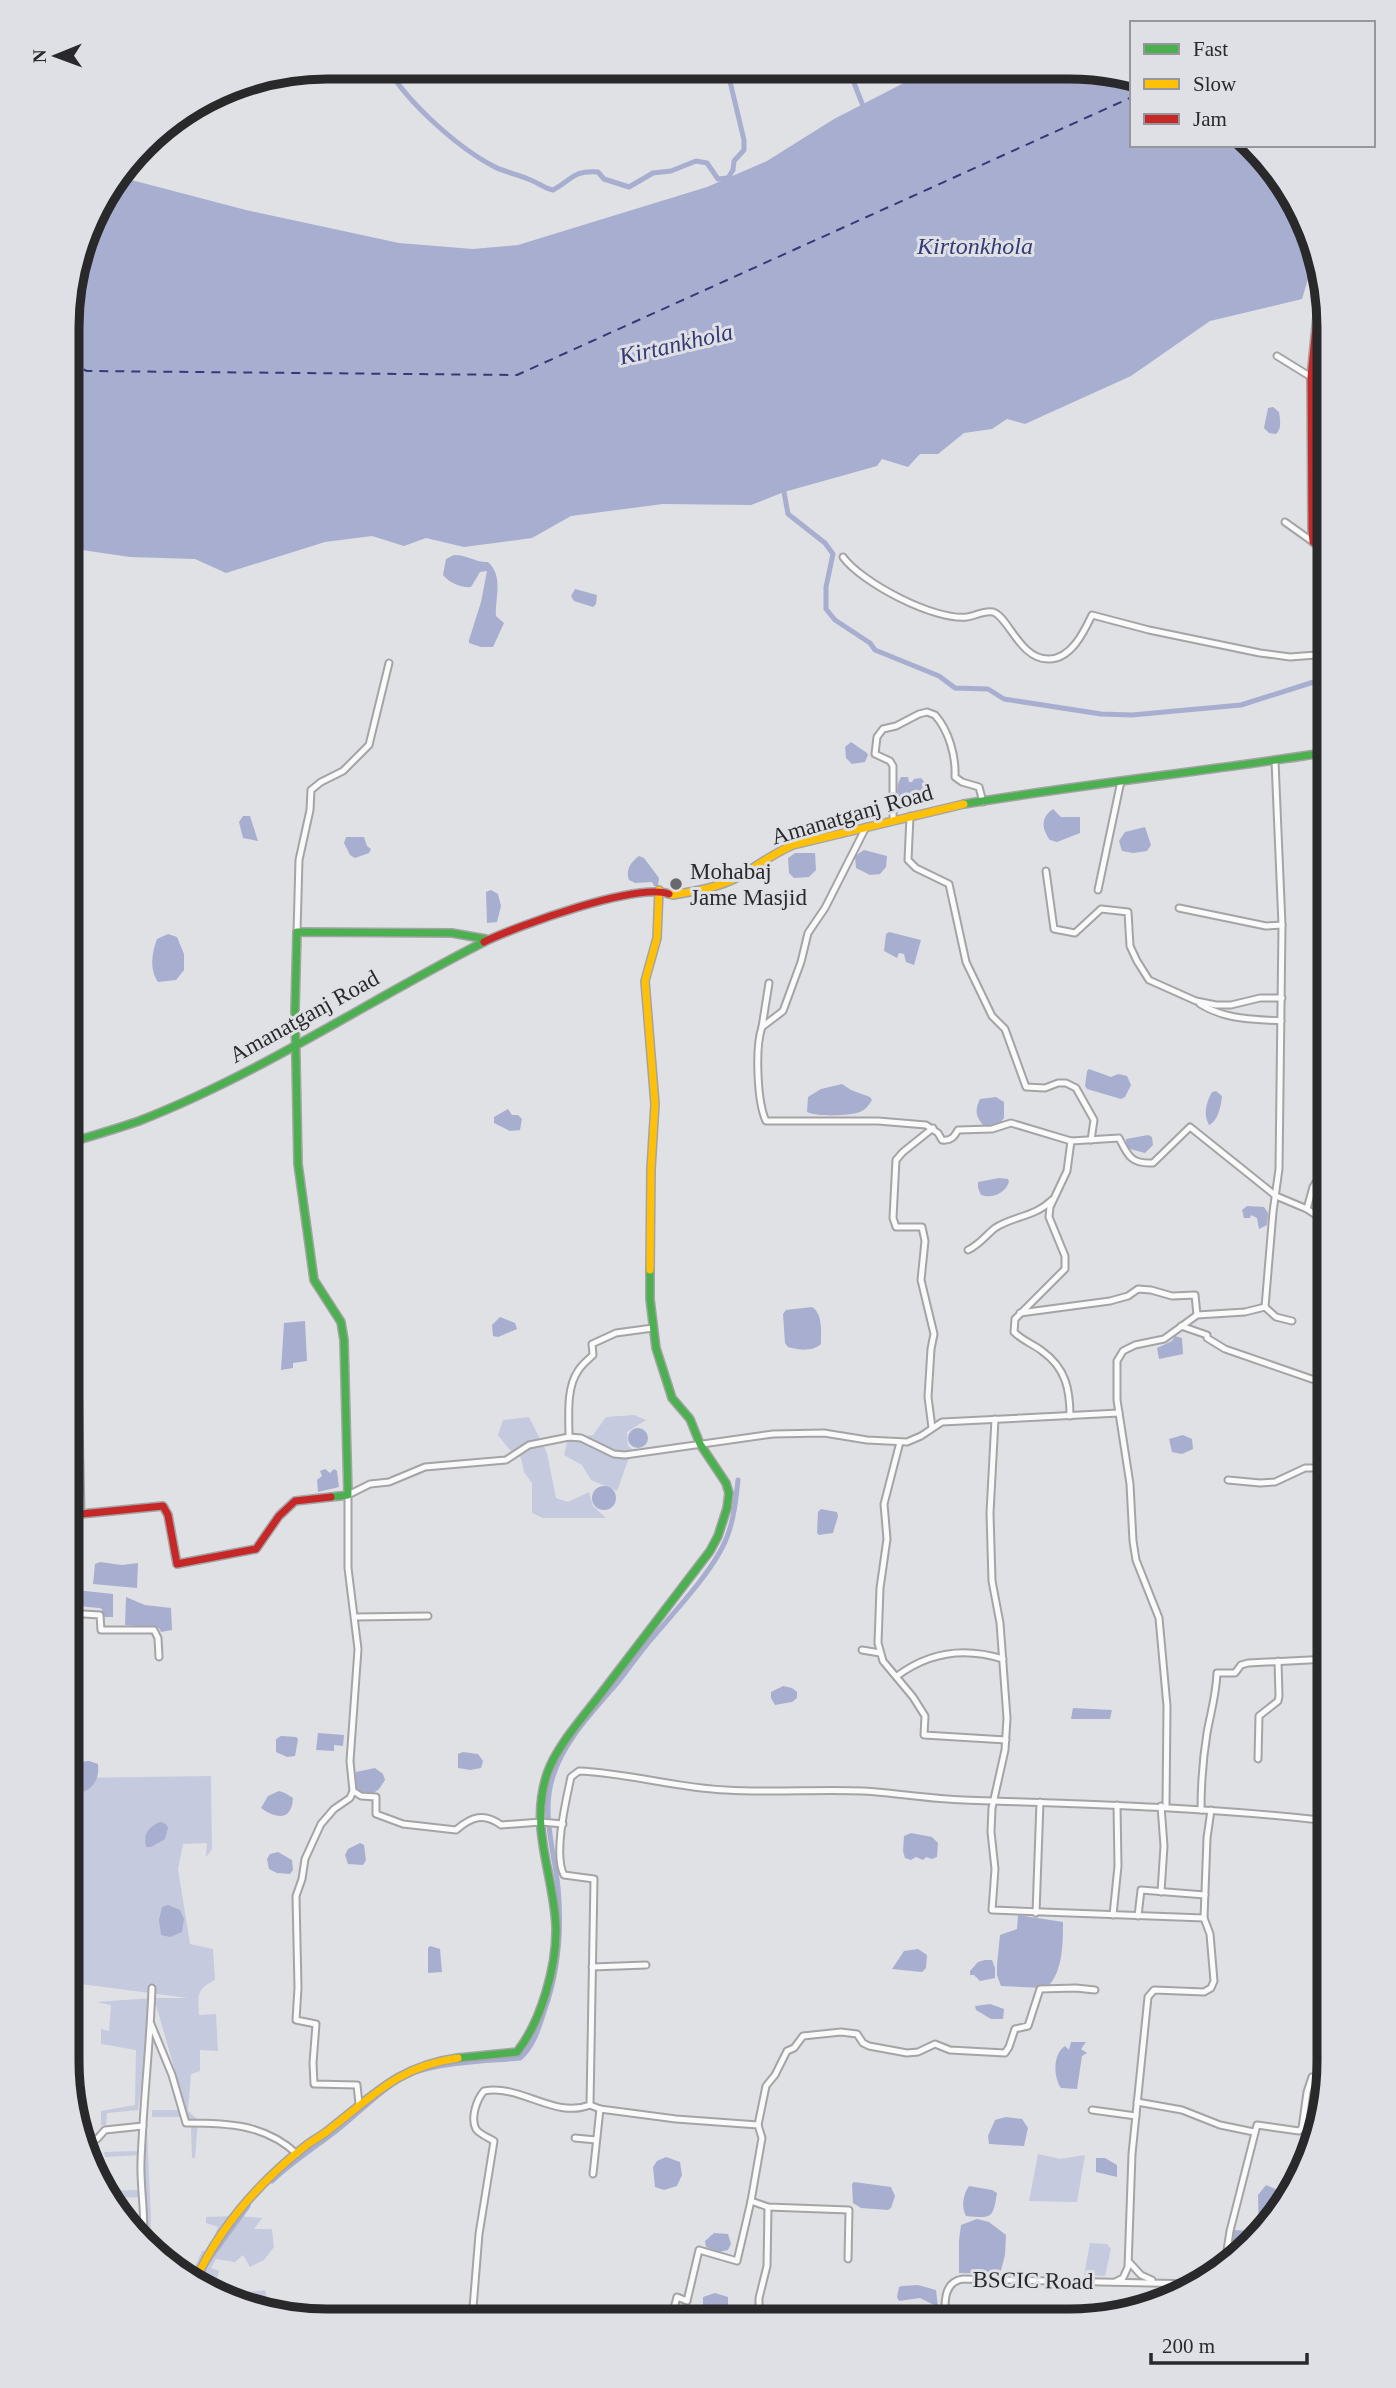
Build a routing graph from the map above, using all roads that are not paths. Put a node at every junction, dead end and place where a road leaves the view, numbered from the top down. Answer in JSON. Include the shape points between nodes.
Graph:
{"nodes":[{"id":1,"x":1317,"y":318,"type":"edge"},
{"id":2,"x":1277,"y":356,"type":"dead end"},
{"id":3,"x":1311,"y":380,"type":"junction"},
{"id":4,"x":1317,"y":386,"type":"edge"},
{"id":5,"x":1285,"y":522,"type":"dead end"},
{"id":6,"x":1312,"y":542,"type":"junction"},
{"id":7,"x":1317,"y":546,"type":"edge"},
{"id":8,"x":843,"y":557,"type":"dead end"},
{"id":9,"x":1317,"y":655,"type":"edge"},
{"id":10,"x":389,"y":663,"type":"dead end"},
{"id":11,"x":1317,"y":754,"type":"edge"},
{"id":12,"x":1275,"y":761,"type":"junction"},
{"id":13,"x":1121,"y":781,"type":"junction"},
{"id":14,"x":983,"y":802,"type":"junction"},
{"id":15,"x":910,"y":816,"type":"junction"},
{"id":16,"x":893,"y":820,"type":"junction"},
{"id":17,"x":866,"y":827,"type":"junction"},
{"id":18,"x":1046,"y":871,"type":"dead end"},
{"id":19,"x":659,"y":890,"type":"junction"},
{"id":20,"x":1098,"y":890,"type":"dead end"},
{"id":21,"x":1179,"y":908,"type":"dead end"},
{"id":22,"x":1282,"y":925,"type":"junction"},
{"id":23,"x":297,"y":932,"type":"junction"},
{"id":24,"x":488,"y":940,"type":"junction"},
{"id":25,"x":769,"y":983,"type":"dead end"},
{"id":26,"x":1282,"y":998,"type":"junction"},
{"id":27,"x":1196,"y":1001,"type":"junction"},
{"id":28,"x":1281,"y":1021,"type":"junction"},
{"id":29,"x":762,"y":1027,"type":"junction"},
{"id":30,"x":296,"y":1043,"type":"junction"},
{"id":31,"x":933,"y":1128,"type":"junction"},
{"id":32,"x":1091,"y":1140,"type":"junction"},
{"id":33,"x":79,"y":1141,"type":"edge"},
{"id":34,"x":1071,"y":1141,"type":"junction"},
{"id":35,"x":1317,"y":1180,"type":"edge"},
{"id":36,"x":1057,"y":1196,"type":"junction"},
{"id":37,"x":1276,"y":1196,"type":"junction"},
{"id":38,"x":1307,"y":1209,"type":"junction"},
{"id":39,"x":1317,"y":1216,"type":"edge"},
{"id":40,"x":968,"y":1250,"type":"dead end"},
{"id":41,"x":1265,"y":1307,"type":"junction"},
{"id":42,"x":1020,"y":1313,"type":"junction"},
{"id":43,"x":1198,"y":1315,"type":"junction"},
{"id":44,"x":1292,"y":1321,"type":"dead end"},
{"id":45,"x":1181,"y":1326,"type":"junction"},
{"id":46,"x":653,"y":1328,"type":"junction"},
{"id":47,"x":1317,"y":1381,"type":"edge"},
{"id":48,"x":1119,"y":1413,"type":"junction"},
{"id":49,"x":1070,"y":1416,"type":"junction"},
{"id":50,"x":79,"y":1419,"type":"edge"},
{"id":51,"x":995,"y":1419,"type":"junction"},
{"id":52,"x":932,"y":1428,"type":"junction"},
{"id":53,"x":569,"y":1437,"type":"junction"},
{"id":54,"x":900,"y":1442,"type":"junction"},
{"id":55,"x":700,"y":1444,"type":"junction"},
{"id":56,"x":1317,"y":1468,"type":"edge"},
{"id":57,"x":1228,"y":1480,"type":"dead end"},
{"id":58,"x":348,"y":1495,"type":"junction"},
{"id":59,"x":81,"y":1514,"type":"joint"},
{"id":60,"x":79,"y":1614,"type":"edge"},
{"id":61,"x":428,"y":1616,"type":"dead end"},
{"id":62,"x":355,"y":1617,"type":"junction"},
{"id":63,"x":862,"y":1650,"type":"dead end"},
{"id":64,"x":880,"y":1653,"type":"junction"},
{"id":65,"x":159,"y":1657,"type":"dead end"},
{"id":66,"x":1003,"y":1659,"type":"junction"},
{"id":67,"x":1317,"y":1659,"type":"edge"},
{"id":68,"x":1278,"y":1661,"type":"junction"},
{"id":69,"x":897,"y":1676,"type":"junction"},
{"id":70,"x":1006,"y":1740,"type":"junction"},
{"id":71,"x":1258,"y":1759,"type":"dead end"},
{"id":72,"x":354,"y":1791,"type":"junction"},
{"id":73,"x":995,"y":1800,"type":"junction"},
{"id":74,"x":1041,"y":1802,"type":"junction"},
{"id":75,"x":1117,"y":1805,"type":"junction"},
{"id":76,"x":1164,"y":1806,"type":"junction"},
{"id":77,"x":1201,"y":1810,"type":"junction"},
{"id":78,"x":1211,"y":1810,"type":"junction"},
{"id":79,"x":1317,"y":1820,"type":"edge"},
{"id":80,"x":540,"y":1822,"type":"junction"},
{"id":81,"x":564,"y":1824,"type":"junction"},
{"id":82,"x":1161,"y":1892,"type":"junction"},
{"id":83,"x":1205,"y":1895,"type":"junction"},
{"id":84,"x":1036,"y":1913,"type":"junction"},
{"id":85,"x":1113,"y":1915,"type":"junction"},
{"id":86,"x":1138,"y":1916,"type":"junction"},
{"id":87,"x":1204,"y":1918,"type":"junction"},
{"id":88,"x":646,"y":1965,"type":"dead end"},
{"id":89,"x":593,"y":1967,"type":"junction"},
{"id":90,"x":152,"y":1988,"type":"dead end"},
{"id":91,"x":1095,"y":1990,"type":"dead end"},
{"id":92,"x":151,"y":2023,"type":"junction"},
{"id":93,"x":1317,"y":2076,"type":"edge"},
{"id":94,"x":1137,"y":2102,"type":"junction"},
{"id":95,"x":359,"y":2104,"type":"junction"},
{"id":96,"x":590,"y":2105,"type":"junction"},
{"id":97,"x":600,"y":2109,"type":"junction"},
{"id":98,"x":1092,"y":2110,"type":"dead end"},
{"id":99,"x":1136,"y":2116,"type":"junction"},
{"id":100,"x":758,"y":2125,"type":"junction"},
{"id":101,"x":143,"y":2126,"type":"junction"},
{"id":102,"x":1254,"y":2132,"type":"junction"},
{"id":103,"x":575,"y":2138,"type":"dead end"},
{"id":104,"x":91,"y":2139,"type":"edge"},
{"id":105,"x":596,"y":2140,"type":"junction"},
{"id":106,"x":298,"y":2154,"type":"junction"},
{"id":107,"x":593,"y":2174,"type":"dead end"},
{"id":108,"x":751,"y":2201,"type":"junction"},
{"id":109,"x":768,"y":2207,"type":"junction"},
{"id":110,"x":145,"y":2230,"type":"edge"},
{"id":111,"x":1227,"y":2253,"type":"edge"},
{"id":112,"x":848,"y":2259,"type":"dead end"},
{"id":113,"x":1129,"y":2261,"type":"junction"},
{"id":114,"x":198,"y":2273,"type":"edge"},
{"id":115,"x":1155,"y":2281,"type":"junction"},
{"id":116,"x":1115,"y":2282,"type":"junction"},
{"id":117,"x":1181,"y":2283,"type":"edge"},
{"id":118,"x":473,"y":2309,"type":"edge"},
{"id":119,"x":674,"y":2309,"type":"edge"},
{"id":120,"x":759,"y":2309,"type":"edge"},
{"id":121,"x":945,"y":2309,"type":"edge"}],
"edges":[{"from":1,"to":3,"type":"street"},
{"from":2,"to":3,"type":"street"},
{"from":3,"to":4,"type":"street"},
{"from":3,"to":6,"type":"street"},
{"from":5,"to":6,"type":"street"},
{"from":6,"to":7,"type":"street"},
{"from":8,"to":9,"type":"street","via":[[874,584],[920,607],[967,617],[994,612],[1034,655],[1048,659],[1062,655],[1077,642],[1092,615],[1260,653]]},
{"from":10,"to":23,"type":"street","via":[[369,745],[342,771],[311,790],[299,860]]},
{"from":11,"to":12,"type":"street","name":"Amanatganj Road"},
{"from":12,"to":13,"type":"street","name":"Amanatganj Road"},
{"from":12,"to":22,"type":"street"},
{"from":13,"to":14,"type":"street","name":"Amanatganj Road"},
{"from":13,"to":20,"type":"street"},
{"from":14,"to":15,"type":"street","name":"Amanatganj Road"},
{"from":14,"to":16,"type":"street","via":[[979,787],[956,778],[947,734],[935,715],[927,712],[883,729],[877,737],[875,754],[893,766]]},
{"from":15,"to":16,"type":"street","name":"Amanatganj Road"},
{"from":15,"to":32,"type":"street","via":[[908,860],[949,884],[966,962],[992,1016],[1005,1030],[1026,1087],[1066,1083],[1076,1088],[1094,1120]]},
{"from":16,"to":17,"type":"street","name":"Amanatganj Road"},
{"from":17,"to":19,"type":"street","name":"Amanatganj Road","via":[[793,845],[715,886],[673,895]]},
{"from":17,"to":29,"type":"street","via":[[808,933],[783,1011]]},
{"from":18,"to":27,"type":"street","via":[[1054,929],[1074,933],[1101,909],[1128,912],[1130,946],[1149,979]]},
{"from":19,"to":24,"type":"street","name":"Amanatganj Road","via":[[534,920]]},
{"from":19,"to":46,"type":"street","via":[[657,938],[645,981],[655,1104]]},
{"from":21,"to":22,"type":"street","via":[[1266,926]]},
{"from":22,"to":26,"type":"street"},
{"from":23,"to":24,"type":"street","via":[[452,933]]},
{"from":23,"to":30,"type":"street"},
{"from":24,"to":30,"type":"street","name":"Amanatganj Road"},
{"from":25,"to":29,"type":"street"},
{"from":26,"to":27,"type":"street","via":[[1231,1004]]},
{"from":26,"to":28,"type":"street"},
{"from":27,"to":28,"type":"street","via":[[1217,1014]]},
{"from":28,"to":37,"type":"street"},
{"from":29,"to":31,"type":"street","via":[[757,1046],[766,1121],[878,1121]]},
{"from":30,"to":33,"type":"street","name":"Amanatganj Road","via":[[198,1095]]},
{"from":30,"to":58,"type":"street","via":[[298,1164],[312,1269],[314,1280],[341,1322],[344,1340]]},
{"from":31,"to":34,"type":"street","via":[[947,1141],[958,1130],[1011,1123]]},
{"from":31,"to":52,"type":"street","via":[[895,1160],[893,1218],[896,1227],[922,1227],[925,1241],[921,1280],[934,1334],[928,1396]]},
{"from":32,"to":34,"type":"street"},
{"from":32,"to":37,"type":"street","via":[[1119,1138],[1133,1159],[1153,1163],[1190,1128]]},
{"from":34,"to":36,"type":"street","via":[[1067,1171]]},
{"from":35,"to":38,"type":"street"},
{"from":36,"to":40,"type":"street","via":[[1044,1208],[996,1228]]},
{"from":36,"to":42,"type":"street","via":[[1049,1217],[1065,1256],[1065,1269]]},
{"from":37,"to":38,"type":"street"},
{"from":37,"to":41,"type":"street"},
{"from":38,"to":39,"type":"street"},
{"from":41,"to":43,"type":"street"},
{"from":41,"to":44,"type":"street","via":[[1276,1317]]},
{"from":42,"to":43,"type":"street","via":[[1110,1301],[1138,1289],[1195,1295]]},
{"from":42,"to":49,"type":"street","via":[[1014,1332],[1052,1359],[1070,1390]]},
{"from":43,"to":45,"type":"street"},
{"from":45,"to":47,"type":"street","via":[[1207,1335],[1225,1349]]},
{"from":45,"to":48,"type":"street","via":[[1164,1339],[1123,1351],[1117,1361]]},
{"from":46,"to":53,"type":"street","via":[[616,1332],[592,1344],[593,1355],[573,1383]]},
{"from":46,"to":55,"type":"street","via":[[673,1398],[690,1419]]},
{"from":48,"to":49,"type":"street"},
{"from":48,"to":76,"type":"street","via":[[1136,1560],[1160,1618],[1167,1706]]},
{"from":49,"to":51,"type":"street"},
{"from":50,"to":59,"type":"street"},
{"from":51,"to":52,"type":"street","via":[[943,1422]]},
{"from":51,"to":66,"type":"street","via":[[992,1581]]},
{"from":52,"to":54,"type":"street","via":[[913,1441]]},
{"from":53,"to":55,"type":"street","via":[[625,1455]]},
{"from":53,"to":58,"type":"street","via":[[528,1445],[506,1460],[425,1467]]},
{"from":54,"to":55,"type":"street","via":[[814,1433]]},
{"from":54,"to":64,"type":"street","via":[[884,1504],[887,1527],[878,1613]]},
{"from":55,"to":80,"type":"street","via":[[729,1493],[718,1536],[567,1738],[547,1774]]},
{"from":56,"to":57,"type":"street","via":[[1304,1468],[1275,1482]]},
{"from":58,"to":59,"type":"street","via":[[295,1501],[256,1549],[177,1564],[163,1506]]},
{"from":58,"to":62,"type":"street","via":[[348,1568]]},
{"from":60,"to":65,"type":"street","via":[[100,1615],[101,1630],[154,1630]]},
{"from":61,"to":62,"type":"street"},
{"from":62,"to":72,"type":"street"},
{"from":63,"to":64,"type":"street"},
{"from":64,"to":69,"type":"street"},
{"from":66,"to":69,"type":"street","via":[[953,1652],[927,1659]]},
{"from":66,"to":70,"type":"street"},
{"from":67,"to":68,"type":"street"},
{"from":68,"to":71,"type":"street","via":[[1278,1701],[1259,1716]]},
{"from":68,"to":77,"type":"street","via":[[1248,1663],[1235,1673],[1217,1673]]},
{"from":69,"to":70,"type":"street","via":[[925,1716],[924,1735]]},
{"from":70,"to":73,"type":"street"},
{"from":72,"to":80,"type":"street","via":[[376,1797],[376,1814],[403,1824],[456,1830],[480,1816],[502,1825]]},
{"from":72,"to":95,"type":"street","via":[[321,1824],[305,1858],[296,1896],[296,2020],[316,2024],[314,2084],[357,2085]]},
{"from":73,"to":74,"type":"street"},
{"from":73,"to":81,"type":"street","via":[[866,1791],[726,1791],[579,1771],[571,1777]]},
{"from":73,"to":84,"type":"street","via":[[990,1832],[995,1870],[992,1910]]},
{"from":74,"to":75,"type":"street"},
{"from":74,"to":84,"type":"street"},
{"from":75,"to":76,"type":"street"},
{"from":75,"to":85,"type":"street"},
{"from":76,"to":77,"type":"street"},
{"from":76,"to":82,"type":"street"},
{"from":77,"to":78,"type":"street"},
{"from":78,"to":79,"type":"street"},
{"from":78,"to":83,"type":"street"},
{"from":80,"to":81,"type":"street"},
{"from":80,"to":95,"type":"street","via":[[556,1927],[544,1999],[529,2037],[517,2052],[425,2064]]},
{"from":81,"to":89,"type":"street","via":[[562,1872],[594,1879]]},
{"from":82,"to":83,"type":"street"},
{"from":82,"to":86,"type":"street","via":[[1141,1890]]},
{"from":83,"to":87,"type":"street"},
{"from":84,"to":85,"type":"street"},
{"from":85,"to":86,"type":"street"},
{"from":86,"to":87,"type":"street"},
{"from":87,"to":94,"type":"street","via":[[1214,1980],[1204,1992],[1154,1990],[1148,1997]]},
{"from":88,"to":89,"type":"street"},
{"from":89,"to":96,"type":"street"},
{"from":90,"to":92,"type":"street"},
{"from":91,"to":100,"type":"street","via":[[1040,1989],[1028,2026],[1015,2029],[1005,2053],[950,2050],[935,2044],[908,2053],[869,2046],[857,2034],[803,2036],[787,2051],[766,2086]]},
{"from":92,"to":101,"type":"street"},
{"from":92,"to":106,"type":"street","via":[[186,2123],[251,2127]]},
{"from":93,"to":102,"type":"street","via":[[1312,2077],[1307,2092],[1303,2128],[1277,2129],[1258,2123]]},
{"from":94,"to":99,"type":"street"},
{"from":94,"to":102,"type":"street"},
{"from":95,"to":106,"type":"street"},
{"from":96,"to":97,"type":"street"},
{"from":96,"to":118,"type":"street","via":[[578,2110],[554,2106],[503,2089],[480,2095],[474,2124],[494,2141]]},
{"from":97,"to":100,"type":"street"},
{"from":97,"to":105,"type":"street"},
{"from":98,"to":99,"type":"street"},
{"from":99,"to":113,"type":"street"},
{"from":100,"to":108,"type":"street","via":[[762,2138]]},
{"from":101,"to":104,"type":"street","via":[[105,2130]]},
{"from":101,"to":110,"type":"street"},
{"from":102,"to":111,"type":"street"},
{"from":103,"to":105,"type":"street"},
{"from":105,"to":107,"type":"street"},
{"from":106,"to":114,"type":"street","via":[[230,2222]]},
{"from":108,"to":109,"type":"street"},
{"from":108,"to":119,"type":"street","via":[[737,2260],[699,2250],[687,2301],[677,2297]]},
{"from":109,"to":112,"type":"street","via":[[849,2210]]},
{"from":109,"to":120,"type":"street","via":[[767,2266]]},
{"from":113,"to":115,"type":"street","via":[[1141,2275]]},
{"from":113,"to":116,"type":"street","via":[[1127,2272]]},
{"from":115,"to":116,"type":"street","name":"BSCIC Road"},
{"from":115,"to":117,"type":"street","name":"BSCIC Road"},
{"from":116,"to":121,"type":"street","name":"BSCIC Road","via":[[956,2280],[946,2290]]}]}
